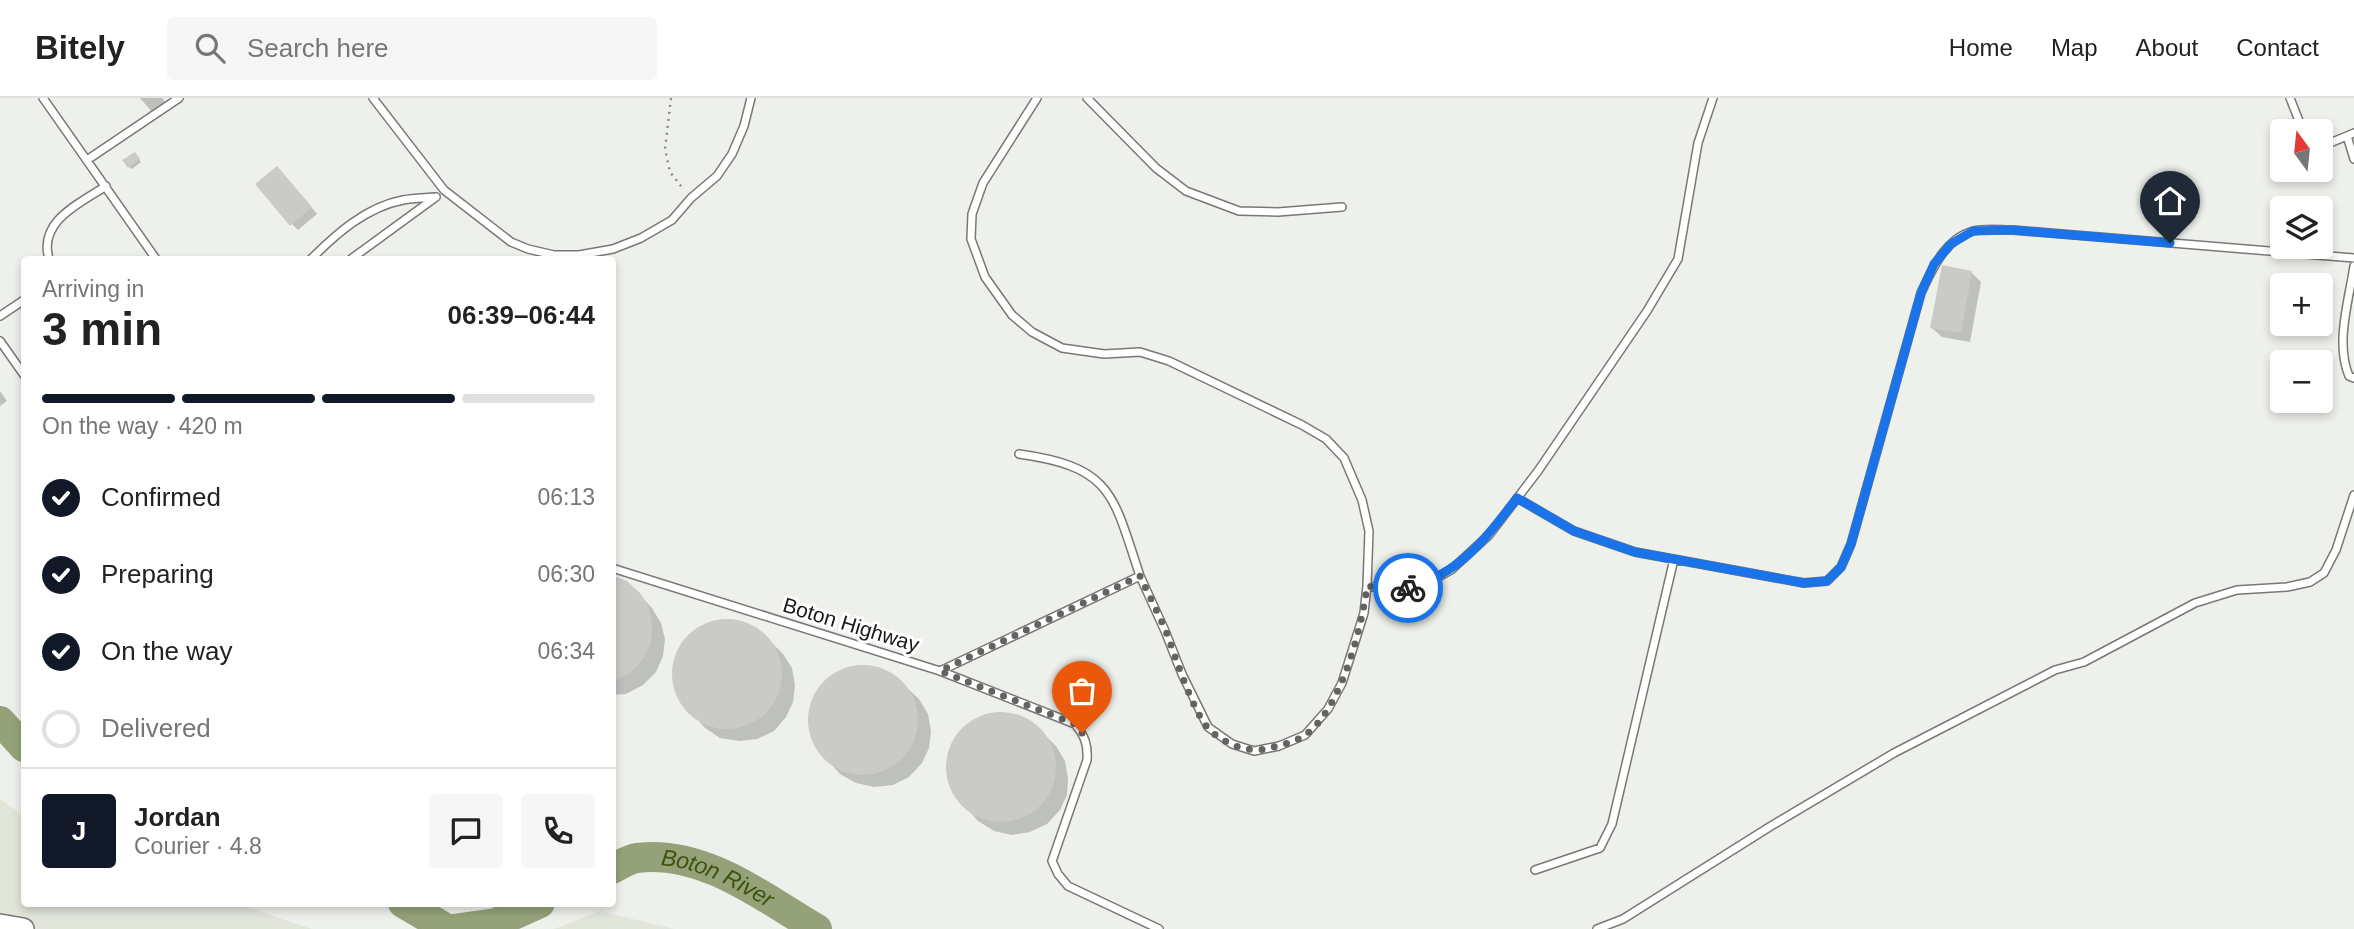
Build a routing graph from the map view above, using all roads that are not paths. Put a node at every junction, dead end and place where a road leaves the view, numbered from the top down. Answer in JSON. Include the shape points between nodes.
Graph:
{"nodes":[{"id":1,"x":43,"y":98,"type":"edge"},
{"id":2,"x":179,"y":98,"type":"edge"},
{"id":3,"x":373,"y":98,"type":"edge"},
{"id":4,"x":751,"y":98,"type":"edge"},
{"id":5,"x":1037,"y":98,"type":"edge"},
{"id":6,"x":1087,"y":98,"type":"edge"},
{"id":7,"x":1713,"y":98,"type":"edge"},
{"id":8,"x":2290,"y":98,"type":"edge"},
{"id":9,"x":2298,"y":119,"type":"edge"},
{"id":10,"x":2350,"y":135,"type":"edge"},
{"id":11,"x":2333,"y":142,"type":"edge"},
{"id":12,"x":2354,"y":159,"type":"edge"},
{"id":13,"x":87,"y":160,"type":"junction"},
{"id":14,"x":106,"y":186,"type":"junction"},
{"id":15,"x":444,"y":190,"type":"junction"},
{"id":16,"x":436,"y":197,"type":"junction"},
{"id":17,"x":1342,"y":207,"type":"dead end"},
{"id":18,"x":48,"y":256,"type":"edge"},
{"id":19,"x":154,"y":256,"type":"edge"},
{"id":20,"x":314,"y":256,"type":"edge"},
{"id":21,"x":355,"y":256,"type":"edge"},
{"id":22,"x":2354,"y":258,"type":"edge"},
{"id":23,"x":2354,"y":266,"type":"edge"},
{"id":24,"x":21,"y":302,"type":"edge"},
{"id":25,"x":0,"y":316,"type":"edge"},
{"id":26,"x":0,"y":341,"type":"edge"},
{"id":27,"x":21,"y":371,"type":"edge"},
{"id":28,"x":2354,"y":378,"type":"edge"},
{"id":29,"x":1019,"y":454,"type":"dead end"},
{"id":30,"x":2354,"y":495,"type":"edge"},
{"id":31,"x":1517,"y":498,"type":"junction"},
{"id":32,"x":1674,"y":559,"type":"junction"},
{"id":33,"x":616,"y":569,"type":"edge"},
{"id":34,"x":1140,"y":576,"type":"junction"},
{"id":35,"x":1367,"y":586,"type":"junction"},
{"id":36,"x":940,"y":671,"type":"junction"},
{"id":37,"x":1535,"y":870,"type":"dead end"},
{"id":38,"x":0,"y":925,"type":"edge"},
{"id":39,"x":23,"y":929,"type":"edge"},
{"id":40,"x":1158,"y":929,"type":"edge"},
{"id":41,"x":1597,"y":929,"type":"edge"}],
"edges":[{"from":1,"to":13,"type":"lane"},
{"from":2,"to":13,"type":"lane"},
{"from":3,"to":15,"type":"lane"},
{"from":4,"to":15,"type":"lane","via":[[732,154],[717,176],[672,220],[622,245],[579,255],[554,255],[511,242]]},
{"from":5,"to":35,"type":"lane","via":[[983,183],[972,214],[971,239],[985,276],[1012,315],[1062,348],[1104,354],[1140,352],[1169,361],[1326,439],[1344,458],[1362,500],[1369,531]]},
{"from":6,"to":17,"type":"lane","via":[[1156,168],[1186,191],[1238,212]]},
{"from":7,"to":31,"type":"lane","via":[[1698,143],[1678,259]]},
{"from":8,"to":9,"type":"lane"},
{"from":10,"to":11,"type":"lane"},
{"from":10,"to":12,"type":"lane"},
{"from":13,"to":14,"type":"lane"},
{"from":14,"to":18,"type":"lane","via":[[50,228]]},
{"from":14,"to":19,"type":"lane"},
{"from":15,"to":16,"type":"lane"},
{"from":16,"to":20,"type":"lane","via":[[401,200],[372,211],[340,231]]},
{"from":16,"to":21,"type":"lane"},
{"from":22,"to":32,"type":"lane","via":[[2012,230],[1973,231],[1951,244],[1934,264],[1921,293],[1841,567],[1827,581],[1804,583]]},
{"from":23,"to":28,"type":"lane","via":[[2343,362]]},
{"from":24,"to":25,"type":"lane"},
{"from":26,"to":27,"type":"lane"},
{"from":29,"to":34,"type":"lane","via":[[1052,458],[1101,483],[1117,507]]},
{"from":30,"to":41,"type":"lane","via":[[2336,550],[2324,573],[2310,582],[2238,590],[2195,603],[2084,662],[2054,670],[1894,753],[1623,919]]},
{"from":31,"to":32,"type":"lane","via":[[1574,531],[1635,552]]},
{"from":31,"to":35,"type":"lane","via":[[1489,535],[1451,570],[1402,590]]},
{"from":32,"to":37,"type":"lane","via":[[1612,824],[1600,848]]},
{"from":33,"to":36,"type":"lane","name":"Boton Highway"},
{"from":34,"to":35,"type":"lane","via":[[1208,727],[1232,744],[1254,751],[1305,735],[1328,709],[1342,683],[1364,613]]},
{"from":34,"to":36,"type":"lane"},
{"from":36,"to":40,"type":"lane","name":"Boton Highway","via":[[1075,724],[1088,746],[1087,761],[1052,861],[1069,886]]},
{"from":38,"to":39,"type":"street"}]}
